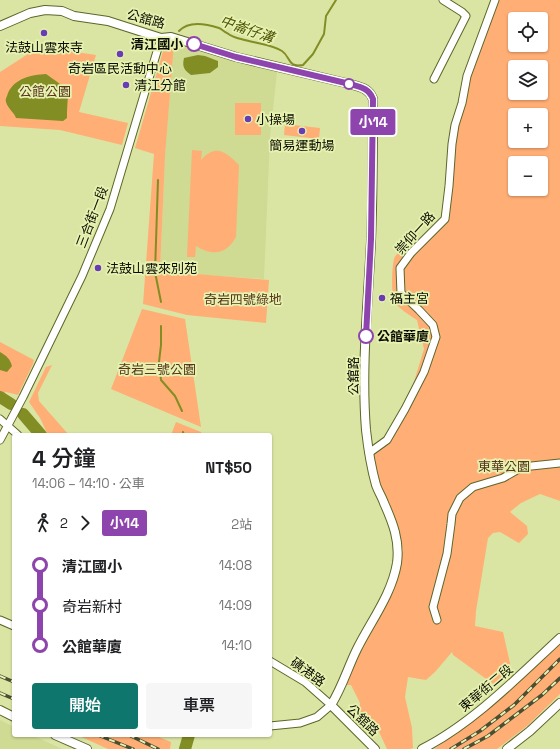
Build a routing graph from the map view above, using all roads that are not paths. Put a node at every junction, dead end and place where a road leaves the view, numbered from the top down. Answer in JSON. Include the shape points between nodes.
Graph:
{"nodes":[{"id":1,"x":443,"y":0,"type":"edge"},
{"id":2,"x":495,"y":0,"type":"edge"},
{"id":3,"x":0,"y":26,"type":"edge"},
{"id":4,"x":161,"y":38,"type":"junction"},
{"id":5,"x":434,"y":79,"type":"dead end"},
{"id":6,"x":0,"y":419,"type":"edge"},
{"id":7,"x":8,"y":426,"type":"junction"},
{"id":8,"x":13,"y":433,"type":"edge"},
{"id":9,"x":16,"y":433,"type":"edge"},
{"id":10,"x":0,"y":440,"type":"edge"},
{"id":11,"x":369,"y":453,"type":"junction"},
{"id":12,"x":560,"y":463,"type":"edge"},
{"id":13,"x":0,"y":620,"type":"edge"},
{"id":14,"x":437,"y":620,"type":"dead end"},
{"id":15,"x":12,"y":625,"type":"edge"},
{"id":16,"x":560,"y":638,"type":"edge"},
{"id":17,"x":272,"y":662,"type":"edge"},
{"id":18,"x":560,"y":703,"type":"edge"},
{"id":19,"x":331,"y":705,"type":"junction"},
{"id":20,"x":0,"y":710,"type":"edge"},
{"id":21,"x":12,"y":716,"type":"edge"},
{"id":22,"x":272,"y":726,"type":"edge"},
{"id":23,"x":60,"y":737,"type":"edge"},
{"id":24,"x":87,"y":749,"type":"edge"},
{"id":25,"x":375,"y":749,"type":"edge"},
{"id":26,"x":422,"y":749,"type":"edge"},
{"id":27,"x":507,"y":749,"type":"edge"}],
"edges":[{"from":1,"to":5,"type":"street","via":[[466,16]]},
{"from":2,"to":11,"type":"street","name":"崇仰一路","via":[[467,76],[455,124],[445,219],[411,253],[400,268],[402,293],[433,325],[436,337],[424,372],[405,409],[387,440]]},
{"from":3,"to":4,"type":"street","name":"公舘路","via":[[30,13],[45,10],[62,11],[74,16],[108,21]]},
{"from":4,"to":7,"type":"street","name":"三合街一段","via":[[110,209],[82,276]]},
{"from":4,"to":11,"type":"street","name":"公舘路","via":[[174,38],[236,57],[350,84],[366,89],[371,94],[371,239],[364,378]]},
{"from":6,"to":7,"type":"street"},
{"from":7,"to":8,"type":"street"},
{"from":7,"to":9,"type":"street"},
{"from":7,"to":10,"type":"street","name":"三合街一段"},
{"from":11,"to":19,"type":"street","name":"公舘路","via":[[377,487],[398,540],[397,562],[387,595]]},
{"from":12,"to":14,"type":"street","via":[[522,467],[503,478],[474,487],[460,498],[452,514],[447,554],[433,607]]},
{"from":13,"to":15,"type":"street"},
{"from":16,"to":26,"type":"street","name":"東華街二段","via":[[482,709]]},
{"from":17,"to":19,"type":"street","name":"磺港路","via":[[305,682]]},
{"from":18,"to":27,"type":"street"},
{"from":19,"to":22,"type":"street","via":[[317,717],[300,723]]},
{"from":19,"to":25,"type":"street","name":"公舘路"},
{"from":20,"to":21,"type":"street"},
{"from":23,"to":24,"type":"street"}]}
